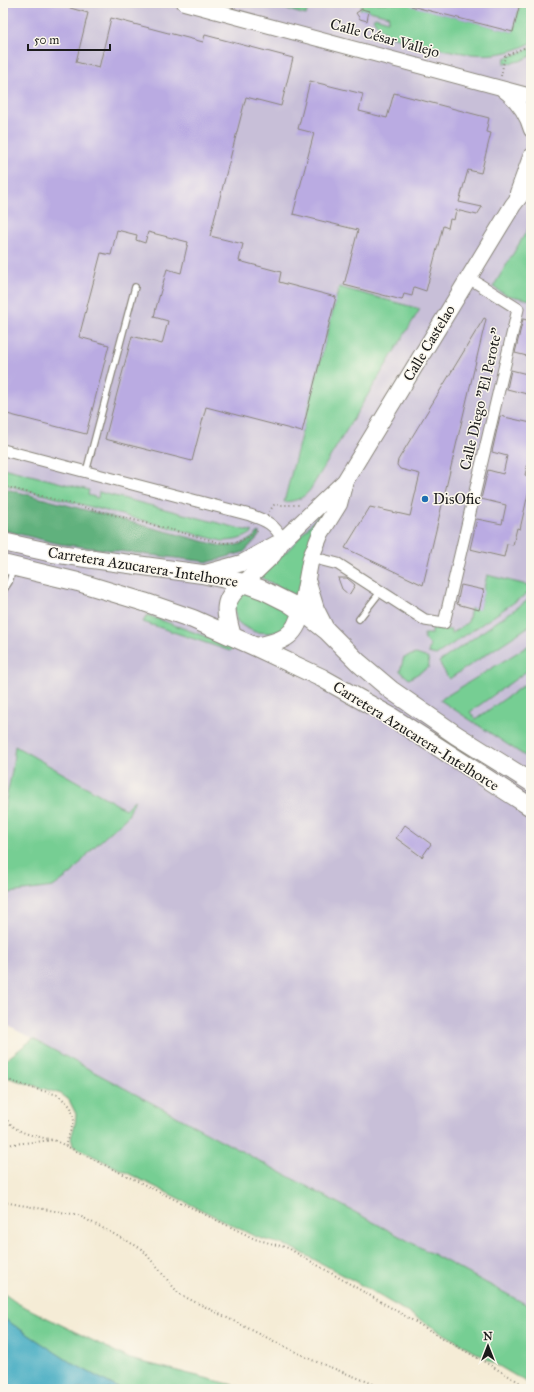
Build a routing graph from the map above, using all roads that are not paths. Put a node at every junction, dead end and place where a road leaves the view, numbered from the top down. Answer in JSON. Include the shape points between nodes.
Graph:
{"nodes":[{"id":1,"x":184,"y":3,"type":"edge"},
{"id":2,"x":499,"y":86,"type":"junction"},
{"id":3,"x":531,"y":96,"type":"edge"},
{"id":4,"x":531,"y":130,"type":"edge"},
{"id":5,"x":531,"y":157,"type":"edge"},
{"id":6,"x":531,"y":182,"type":"edge"},
{"id":7,"x":513,"y":205,"type":"junction"},
{"id":8,"x":469,"y":278,"type":"junction"},
{"id":9,"x":135,"y":287,"type":"dead end"},
{"id":10,"x":3,"y":450,"type":"edge"},
{"id":11,"x":86,"y":472,"type":"junction"},
{"id":12,"x":344,"y":481,"type":"junction"},
{"id":13,"x":283,"y":540,"type":"junction"},
{"id":14,"x":3,"y":542,"type":"edge"},
{"id":15,"x":311,"y":557,"type":"junction"},
{"id":16,"x":6,"y":565,"type":"edge"},
{"id":17,"x":202,"y":574,"type":"junction"},
{"id":18,"x":307,"y":580,"type":"junction"},
{"id":19,"x":244,"y":583,"type":"junction"},
{"id":20,"x":3,"y":591,"type":"edge"},
{"id":21,"x":382,"y":591,"type":"junction"},
{"id":22,"x":301,"y":610,"type":"junction"},
{"id":23,"x":359,"y":620,"type":"dead end"},
{"id":24,"x":327,"y":631,"type":"junction"},
{"id":25,"x":232,"y":636,"type":"junction"},
{"id":26,"x":256,"y":647,"type":"junction"},
{"id":27,"x":531,"y":782,"type":"edge"},
{"id":28,"x":531,"y":807,"type":"edge"}],
"edges":[{"from":1,"to":2,"type":"street","name":"Calle César Vallejo"},
{"from":2,"to":3,"type":"street","name":"Calle César Vallejo"},
{"from":2,"to":4,"type":"street","via":[[512,96],[522,109]]},
{"from":5,"to":7,"type":"main road","name":"Calle Castelao"},
{"from":6,"to":7,"type":"main road","name":"Calle Castelao"},
{"from":7,"to":8,"type":"main road","name":"Calle Castelao"},
{"from":8,"to":12,"type":"main road","name":"Calle Castelao"},
{"from":8,"to":21,"type":"street","name":"Calle Diego \"El Perote\"","via":[[518,309],[444,623],[425,620]]},
{"from":9,"to":11,"type":"lane"},
{"from":10,"to":11,"type":"street"},
{"from":11,"to":13,"type":"street","via":[[250,515],[274,527]]},
{"from":12,"to":13,"type":"main road","name":"Calle Castelao"},
{"from":12,"to":15,"type":"main road","name":"Calle Castelao","via":[[339,504],[321,533]]},
{"from":13,"to":17,"type":"main road","via":[[242,563]]},
{"from":13,"to":19,"type":"main road","name":"Calle Castelao","via":[[273,555]]},
{"from":14,"to":17,"type":"main road","name":"Carretera Azucarera-Intelhorce","via":[[53,553]]},
{"from":15,"to":18,"type":"main road","name":"Calle Castelao"},
{"from":15,"to":21,"type":"street","via":[[338,564]]},
{"from":16,"to":20,"type":"lane","via":[[9,582]]},
{"from":16,"to":25,"type":"main road","name":"Carretera Azucarera-Intelhorce","via":[[78,582],[144,602]]},
{"from":17,"to":19,"type":"main road","name":"Carretera Azucarera-Intelhorce"},
{"from":18,"to":22,"type":"main road","name":"Calle Castelao"},
{"from":18,"to":24,"type":"main road","via":[[316,609]]},
{"from":19,"to":22,"type":"main road","name":"Carretera Azucarera-Intelhorce"},
{"from":19,"to":25,"type":"main road","via":[[230,596],[226,609]]},
{"from":21,"to":23,"type":"lane"},
{"from":22,"to":24,"type":"main road","name":"Carretera Azucarera-Intelhorce"},
{"from":22,"to":26,"type":"main road","via":[[294,630],[286,638]]},
{"from":24,"to":27,"type":"main road","name":"Carretera Azucarera-Intelhorce","via":[[391,690]]},
{"from":25,"to":26,"type":"main road","name":"Carretera Azucarera-Intelhorce"},
{"from":26,"to":28,"type":"main road","name":"Carretera Azucarera-Intelhorce","via":[[322,678],[390,716]]}]}
